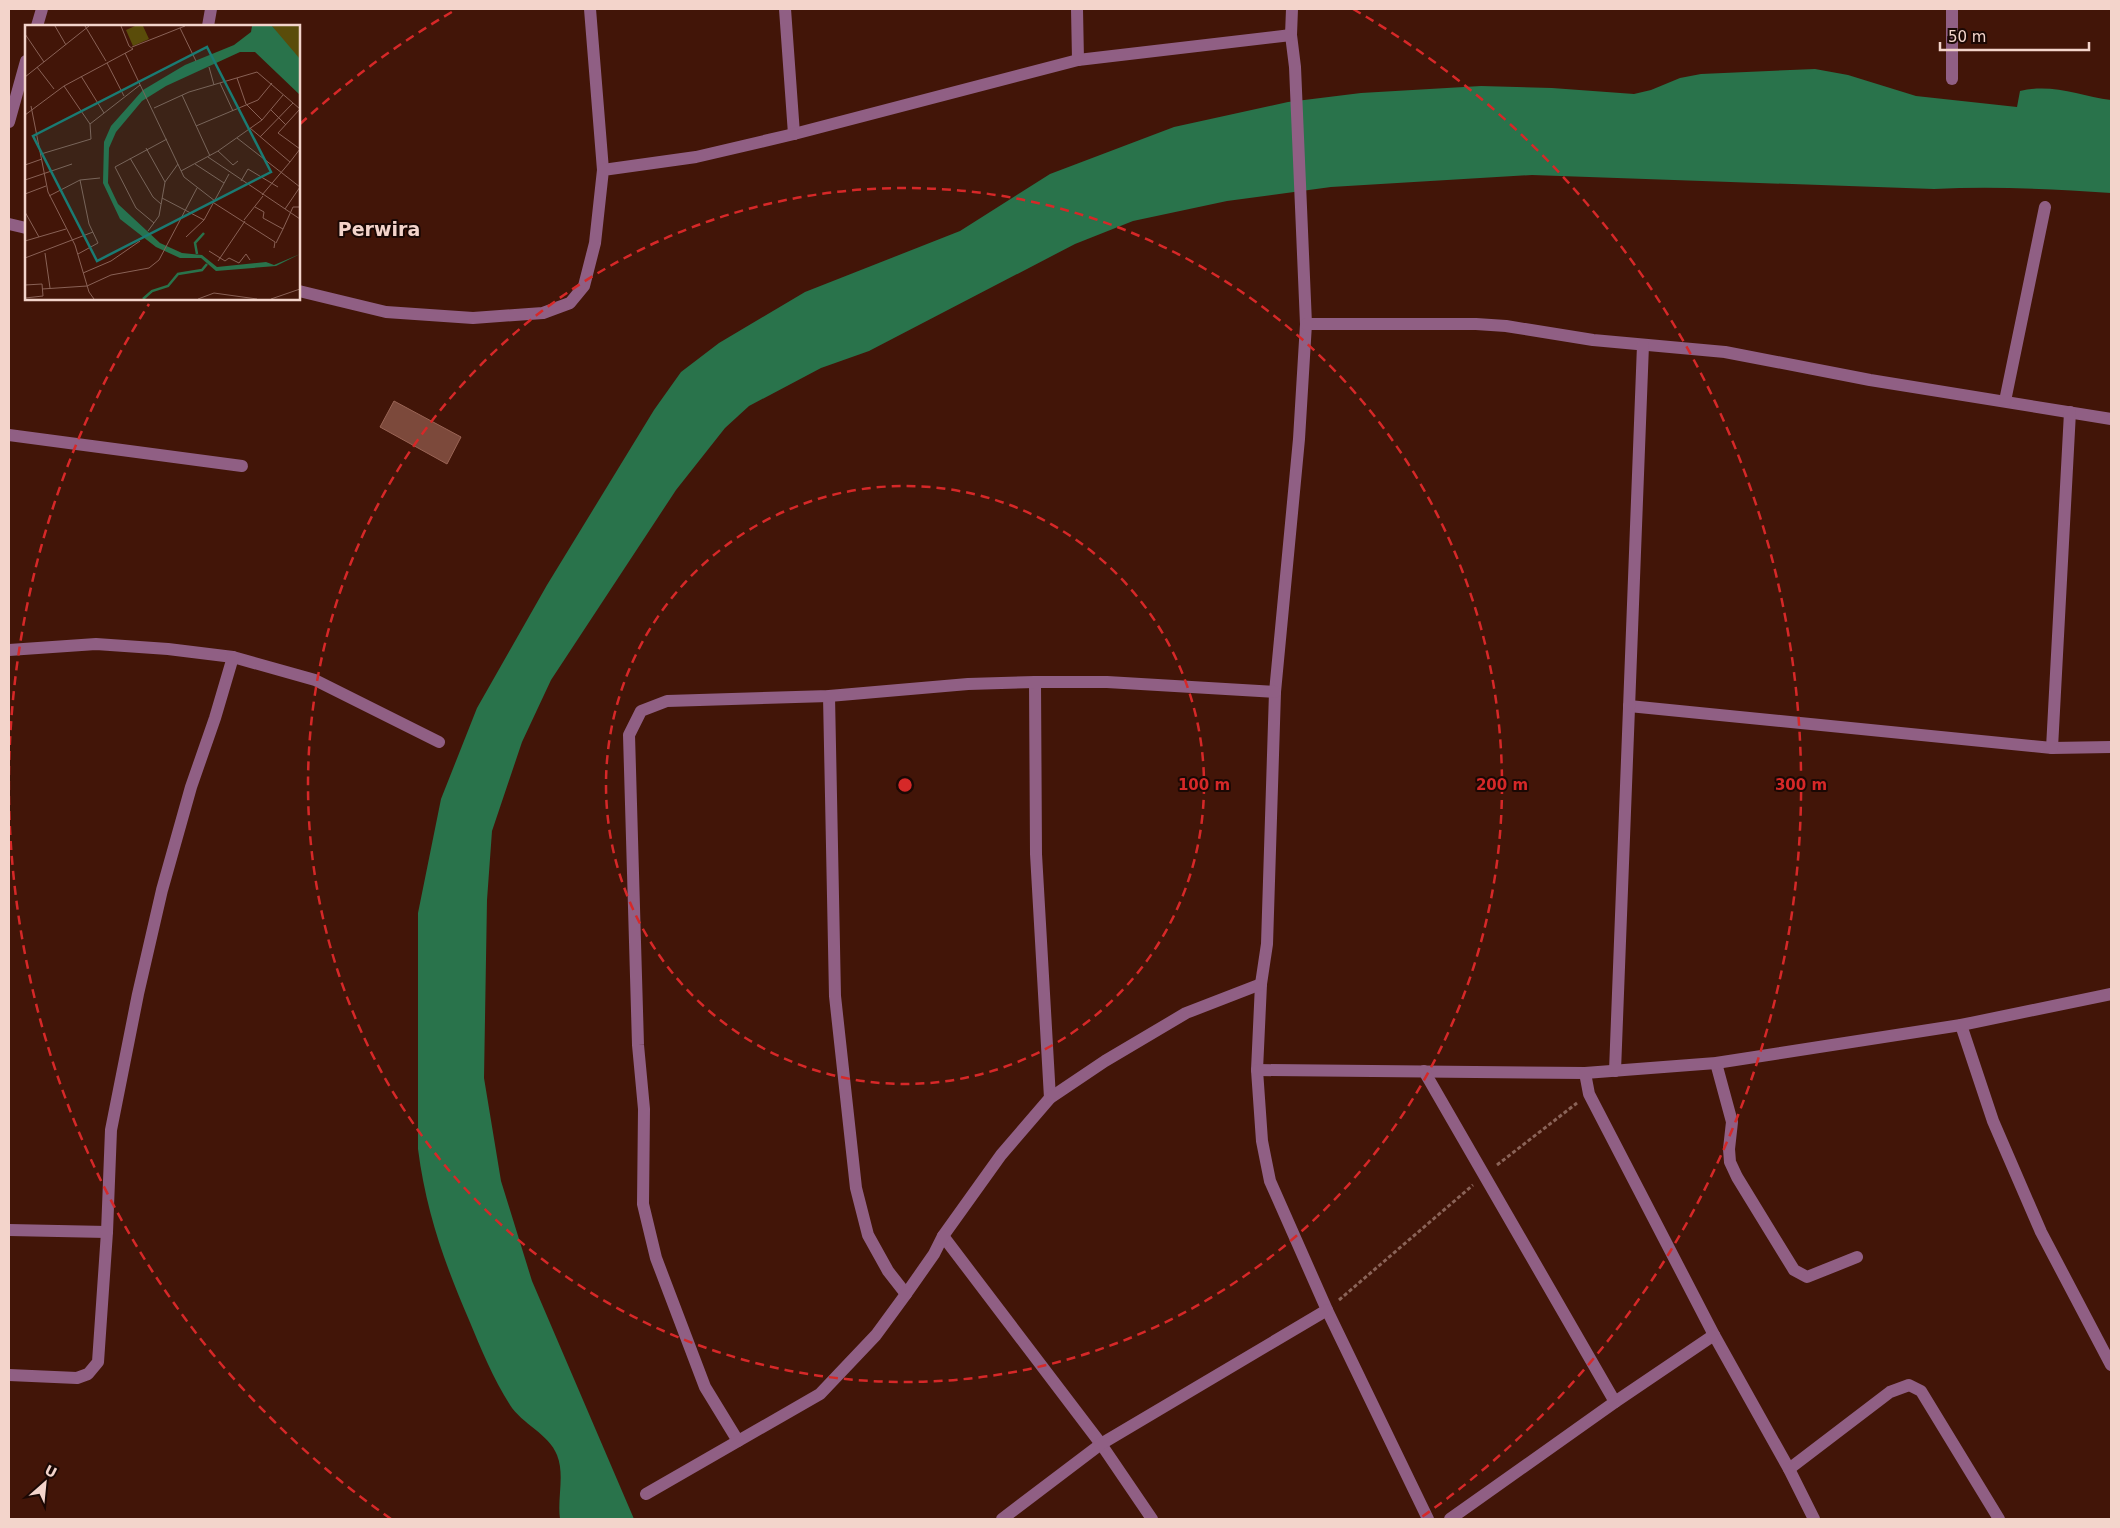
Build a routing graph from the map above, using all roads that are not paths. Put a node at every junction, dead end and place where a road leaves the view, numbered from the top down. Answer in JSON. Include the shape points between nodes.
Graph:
{"nodes":[{"id":1,"x":42,"y":9,"type":"edge"},
{"id":2,"x":211,"y":9,"type":"edge"},
{"id":3,"x":590,"y":9,"type":"edge"},
{"id":4,"x":785,"y":9,"type":"edge"},
{"id":5,"x":1077,"y":9,"type":"edge"},
{"id":6,"x":1292,"y":9,"type":"edge"},
{"id":7,"x":1952,"y":9,"type":"edge"},
{"id":8,"x":37,"y":25,"type":"edge"},
{"id":9,"x":208,"y":25,"type":"edge"},
{"id":10,"x":1291,"y":35,"type":"junction"},
{"id":11,"x":1078,"y":60,"type":"junction"},
{"id":12,"x":25,"y":65,"type":"edge"},
{"id":13,"x":1952,"y":79,"type":"dead end"},
{"id":14,"x":9,"y":122,"type":"edge"},
{"id":15,"x":794,"y":134,"type":"junction"},
{"id":16,"x":603,"y":170,"type":"junction"},
{"id":17,"x":2045,"y":207,"type":"dead end"},
{"id":18,"x":9,"y":224,"type":"edge"},
{"id":19,"x":25,"y":228,"type":"edge"},
{"id":20,"x":300,"y":291,"type":"edge"},
{"id":21,"x":1306,"y":324,"type":"junction"},
{"id":22,"x":1643,"y":345,"type":"junction"},
{"id":23,"x":2005,"y":401,"type":"junction"},
{"id":24,"x":2070,"y":412,"type":"junction"},
{"id":25,"x":2111,"y":419,"type":"edge"},
{"id":26,"x":9,"y":435,"type":"edge"},
{"id":27,"x":242,"y":466,"type":"dead end"},
{"id":28,"x":9,"y":650,"type":"edge"},
{"id":29,"x":233,"y":657,"type":"junction"},
{"id":30,"x":1035,"y":682,"type":"junction"},
{"id":31,"x":1275,"y":692,"type":"junction"},
{"id":32,"x":829,"y":696,"type":"junction"},
{"id":33,"x":1629,"y":706,"type":"junction"},
{"id":34,"x":439,"y":742,"type":"dead end"},
{"id":35,"x":2111,"y":747,"type":"edge"},
{"id":36,"x":2052,"y":748,"type":"junction"},
{"id":37,"x":1261,"y":984,"type":"junction"},
{"id":38,"x":2111,"y":994,"type":"edge"},
{"id":39,"x":1961,"y":1025,"type":"junction"},
{"id":40,"x":1716,"y":1063,"type":"junction"},
{"id":41,"x":1257,"y":1070,"type":"junction"},
{"id":42,"x":1424,"y":1071,"type":"junction"},
{"id":43,"x":1615,"y":1071,"type":"junction"},
{"id":44,"x":1585,"y":1073,"type":"junction"},
{"id":45,"x":1050,"y":1098,"type":"junction"},
{"id":46,"x":9,"y":1230,"type":"edge"},
{"id":47,"x":107,"y":1232,"type":"junction"},
{"id":48,"x":943,"y":1236,"type":"junction"},
{"id":49,"x":1857,"y":1258,"type":"dead end"},
{"id":50,"x":906,"y":1294,"type":"junction"},
{"id":51,"x":1327,"y":1310,"type":"junction"},
{"id":52,"x":1714,"y":1335,"type":"junction"},
{"id":53,"x":2111,"y":1365,"type":"edge"},
{"id":54,"x":9,"y":1375,"type":"edge"},
{"id":55,"x":1615,"y":1402,"type":"junction"},
{"id":56,"x":738,"y":1441,"type":"junction"},
{"id":57,"x":1101,"y":1444,"type":"junction"},
{"id":58,"x":1789,"y":1469,"type":"junction"},
{"id":59,"x":646,"y":1494,"type":"dead end"},
{"id":60,"x":1002,"y":1519,"type":"edge"},
{"id":61,"x":1152,"y":1519,"type":"edge"},
{"id":62,"x":1428,"y":1519,"type":"edge"},
{"id":63,"x":1450,"y":1519,"type":"edge"},
{"id":64,"x":1814,"y":1519,"type":"edge"},
{"id":65,"x":1999,"y":1519,"type":"edge"}],
"edges":[{"from":1,"to":8,"type":"street"},
{"from":2,"to":9,"type":"street"},
{"from":3,"to":16,"type":"street"},
{"from":4,"to":15,"type":"street"},
{"from":5,"to":11,"type":"street"},
{"from":6,"to":10,"type":"street"},
{"from":7,"to":13,"type":"street"},
{"from":10,"to":11,"type":"street"},
{"from":10,"to":21,"type":"street"},
{"from":11,"to":15,"type":"street"},
{"from":12,"to":14,"type":"street"},
{"from":15,"to":16,"type":"street","via":[[696,157]]},
{"from":16,"to":20,"type":"street","via":[[595,243],[584,286],[570,303],[543,313],[473,318],[386,312]]},
{"from":17,"to":23,"type":"street"},
{"from":18,"to":19,"type":"street"},
{"from":21,"to":22,"type":"street","via":[[1476,324]]},
{"from":21,"to":31,"type":"street","via":[[1299,439]]},
{"from":22,"to":23,"type":"street","via":[[1725,352],[1870,380]]},
{"from":22,"to":33,"type":"street"},
{"from":23,"to":24,"type":"street"},
{"from":24,"to":25,"type":"street"},
{"from":24,"to":36,"type":"street"},
{"from":26,"to":27,"type":"street"},
{"from":28,"to":29,"type":"street","via":[[96,644]]},
{"from":29,"to":34,"type":"street","via":[[315,680]]},
{"from":29,"to":47,"type":"street","via":[[191,786],[138,994],[111,1130]]},
{"from":30,"to":31,"type":"street","via":[[1106,682]]},
{"from":30,"to":32,"type":"street","via":[[968,684]]},
{"from":30,"to":45,"type":"street","via":[[1035,824]]},
{"from":31,"to":37,"type":"street","via":[[1267,944]]},
{"from":32,"to":50,"type":"street","via":[[835,996],[856,1188],[868,1235],[888,1271]]},
{"from":32,"to":56,"type":"street","via":[[668,701],[641,710],[629,735],[638,1045],[644,1109],[643,1204],[656,1258],[705,1387]]},
{"from":33,"to":36,"type":"street"},
{"from":33,"to":43,"type":"street"},
{"from":35,"to":36,"type":"street"},
{"from":37,"to":41,"type":"street"},
{"from":37,"to":45,"type":"street","via":[[1186,1013]]},
{"from":38,"to":39,"type":"street"},
{"from":39,"to":40,"type":"street"},
{"from":39,"to":53,"type":"street","via":[[1993,1121],[2037,1223]]},
{"from":40,"to":43,"type":"street"},
{"from":40,"to":49,"type":"street","via":[[1732,1122],[1730,1162],[1794,1270],[1806,1277]]},
{"from":41,"to":42,"type":"street"},
{"from":41,"to":51,"type":"street","via":[[1262,1141],[1270,1181]]},
{"from":42,"to":44,"type":"street"},
{"from":42,"to":55,"type":"street"},
{"from":43,"to":44,"type":"street"},
{"from":44,"to":52,"type":"street","via":[[1589,1094]]},
{"from":45,"to":48,"type":"street","via":[[1001,1155]]},
{"from":46,"to":47,"type":"street"},
{"from":47,"to":54,"type":"street","via":[[98,1362],[94,1368],[76,1378]]},
{"from":48,"to":50,"type":"street"},
{"from":48,"to":57,"type":"street"},
{"from":50,"to":56,"type":"street","via":[[876,1334],[820,1394]]},
{"from":51,"to":57,"type":"street"},
{"from":51,"to":62,"type":"street"},
{"from":52,"to":55,"type":"street"},
{"from":52,"to":58,"type":"street"},
{"from":55,"to":63,"type":"street"},
{"from":56,"to":59,"type":"street"},
{"from":57,"to":60,"type":"street"},
{"from":57,"to":61,"type":"street"},
{"from":58,"to":64,"type":"street"},
{"from":58,"to":65,"type":"street","via":[[1890,1392],[1909,1384],[1921,1390]]}]}
